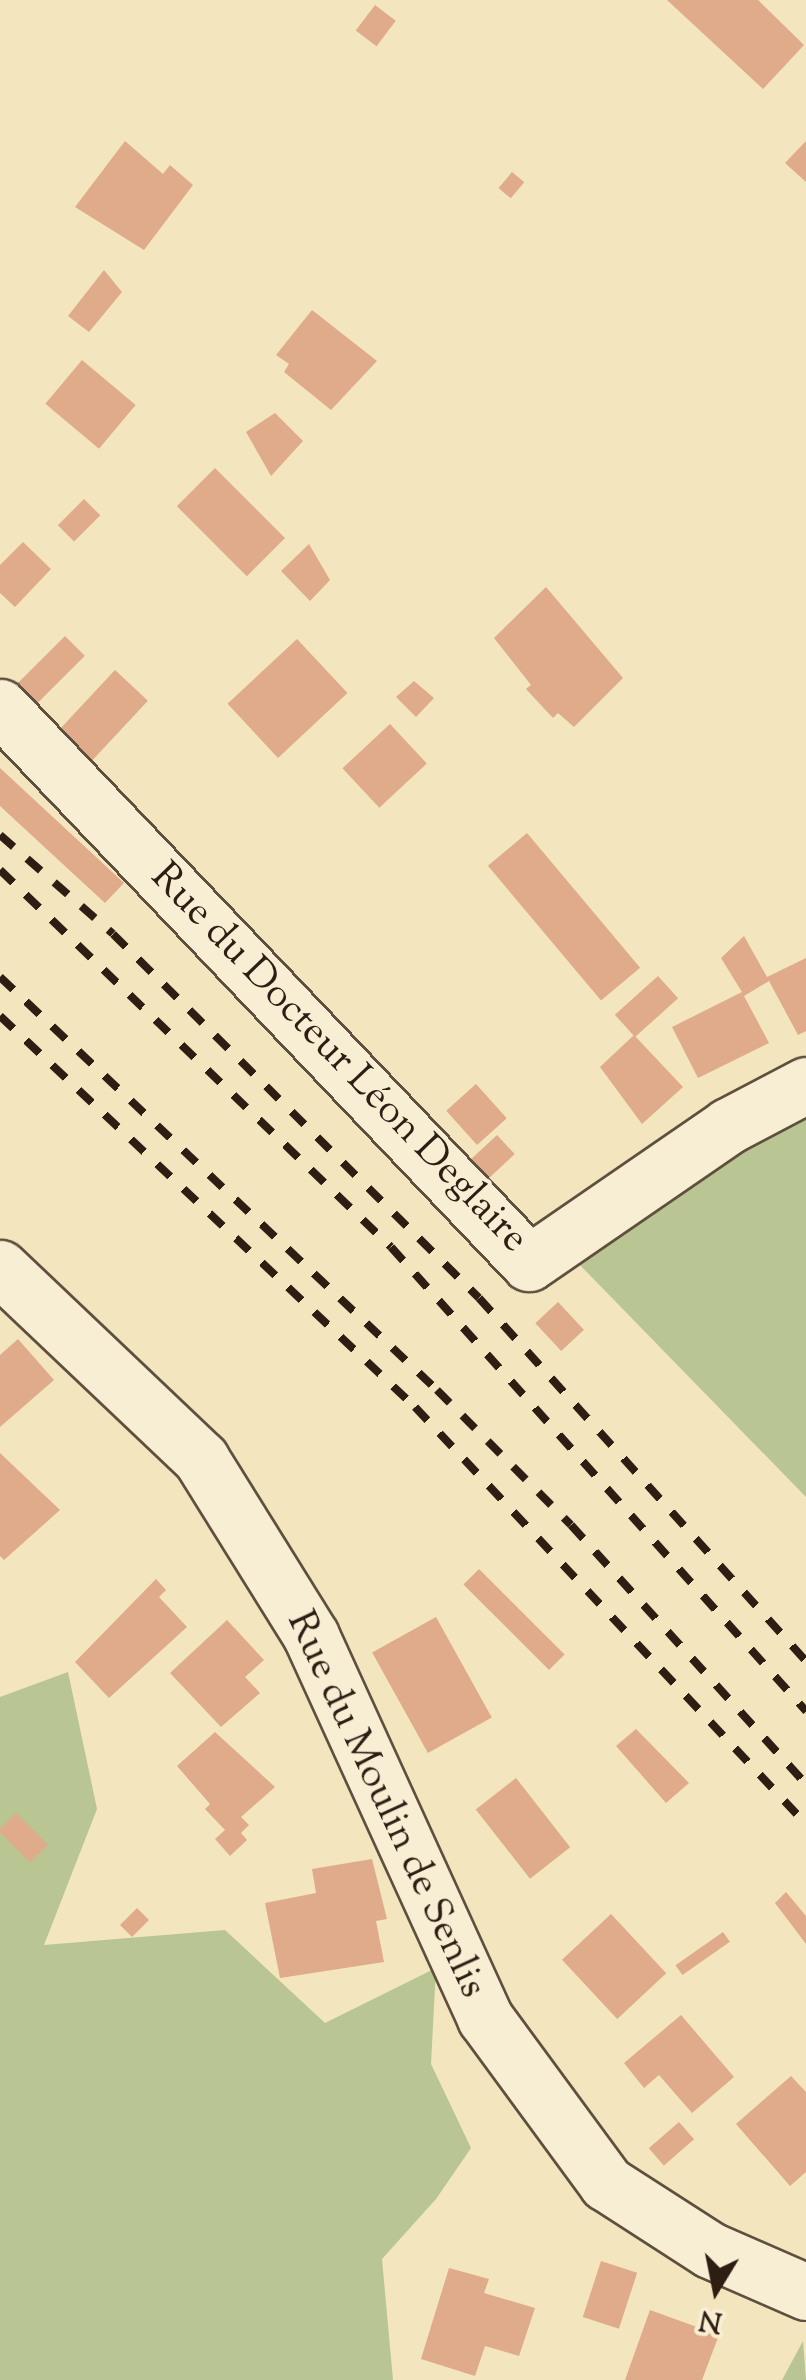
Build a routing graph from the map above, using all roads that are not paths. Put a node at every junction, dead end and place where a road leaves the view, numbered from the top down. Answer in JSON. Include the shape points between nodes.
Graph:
{"nodes":[{"id":1,"x":0,"y":708,"type":"edge"},
{"id":2,"x":806,"y":1085,"type":"edge"},
{"id":3,"x":0,"y":1268,"type":"edge"},
{"id":4,"x":806,"y":2292,"type":"edge"}],
"edges":[{"from":1,"to":2,"type":"street","name":"Rue du Docteur Léon Deglaire","via":[[529,1263],[728,1126]]},
{"from":3,"to":4,"type":"street","name":"Rue du Moulin de Senlis","via":[[201,1459],[312,1636],[484,2018],[606,2184],[710,2250]]}]}
